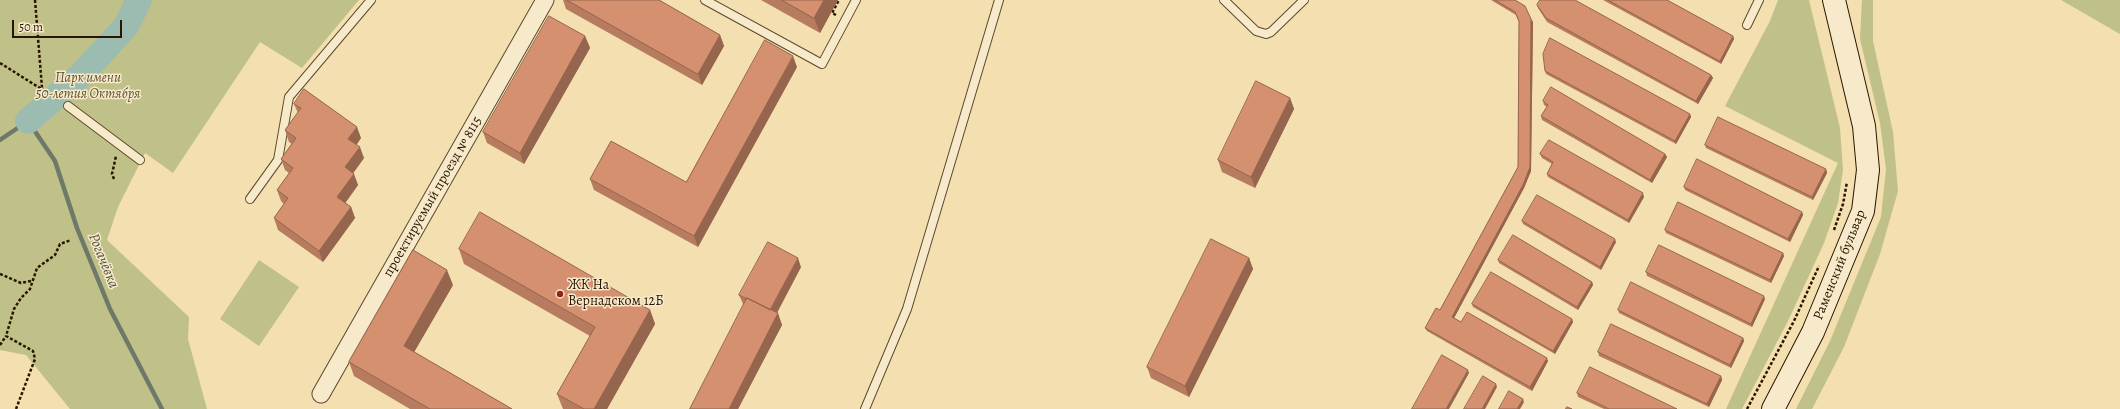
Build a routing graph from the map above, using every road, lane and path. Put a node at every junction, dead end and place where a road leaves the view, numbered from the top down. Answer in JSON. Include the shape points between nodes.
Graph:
{"nodes":[{"id":1,"x":35,"y":0,"type":"edge"},
{"id":2,"x":371,"y":0,"type":"edge"},
{"id":3,"x":545,"y":0,"type":"edge"},
{"id":4,"x":705,"y":0,"type":"edge"},
{"id":5,"x":839,"y":0,"type":"edge"},
{"id":6,"x":856,"y":0,"type":"edge"},
{"id":7,"x":999,"y":0,"type":"edge"},
{"id":8,"x":1224,"y":0,"type":"edge"},
{"id":9,"x":1304,"y":0,"type":"edge"},
{"id":10,"x":1759,"y":0,"type":"edge"},
{"id":11,"x":1834,"y":0,"type":"edge"},
{"id":12,"x":1844,"y":0,"type":"edge"},
{"id":13,"x":834,"y":14,"type":"dead end"},
{"id":14,"x":1747,"y":25,"type":"dead end"},
{"id":15,"x":1843,"y":42,"type":"junction"},
{"id":16,"x":0,"y":63,"type":"edge"},
{"id":17,"x":42,"y":88,"type":"junction"},
{"id":18,"x":68,"y":106,"type":"joint"},
{"id":19,"x":120,"y":145,"type":"junction"},
{"id":20,"x":140,"y":160,"type":"dead end"},
{"id":21,"x":1848,"y":176,"type":"dead end"},
{"id":22,"x":114,"y":179,"type":"dead end"},
{"id":23,"x":250,"y":200,"type":"dead end"},
{"id":24,"x":1832,"y":235,"type":"dead end"},
{"id":25,"x":71,"y":240,"type":"dead end"},
{"id":26,"x":1820,"y":263,"type":"dead end"},
{"id":27,"x":0,"y":274,"type":"edge"},
{"id":28,"x":31,"y":281,"type":"junction"},
{"id":29,"x":6,"y":336,"type":"junction"},
{"id":30,"x":0,"y":345,"type":"edge"},
{"id":31,"x":321,"y":394,"type":"dead end"},
{"id":32,"x":16,"y":409,"type":"edge"},
{"id":33,"x":865,"y":409,"type":"edge"},
{"id":34,"x":1747,"y":409,"type":"edge"},
{"id":35,"x":1773,"y":409,"type":"edge"}],
"edges":[{"from":1,"to":17,"type":"path"},
{"from":2,"to":23,"type":"lane","via":[[289,97],[278,160]]},
{"from":3,"to":31,"type":"street","name":"проектируемый проезд № 8115"},
{"from":4,"to":6,"type":"lane","via":[[822,64]]},
{"from":5,"to":13,"type":"path","via":[[832,13]]},
{"from":7,"to":33,"type":"lane","via":[[907,308]]},
{"from":8,"to":9,"type":"lane","via":[[1256,31],[1266,34]]},
{"from":10,"to":14,"type":"lane"},
{"from":11,"to":15,"type":"street","name":"Раменский бульвар"},
{"from":12,"to":15,"type":"street","name":"Раменский бульвар"},
{"from":15,"to":35,"type":"street","name":"Раменский бульвар","via":[[1864,126],[1868,170],[1863,211],[1813,332]]},
{"from":16,"to":17,"type":"path"},
{"from":17,"to":18,"type":"path"},
{"from":18,"to":19,"type":"lane"},
{"from":19,"to":20,"type":"lane"},
{"from":19,"to":22,"type":"path","via":[[112,174]]},
{"from":21,"to":24,"type":"path","via":[[1843,204]]},
{"from":25,"to":28,"type":"path","via":[[60,244],[55,254],[37,268]]},
{"from":26,"to":34,"type":"path","via":[[1794,321]]},
{"from":27,"to":28,"type":"path","via":[[20,283]]},
{"from":28,"to":29,"type":"path","via":[[30,289],[20,298],[14,309]]},
{"from":29,"to":30,"type":"path"},
{"from":29,"to":32,"type":"path","via":[[33,351],[35,359]]}]}
